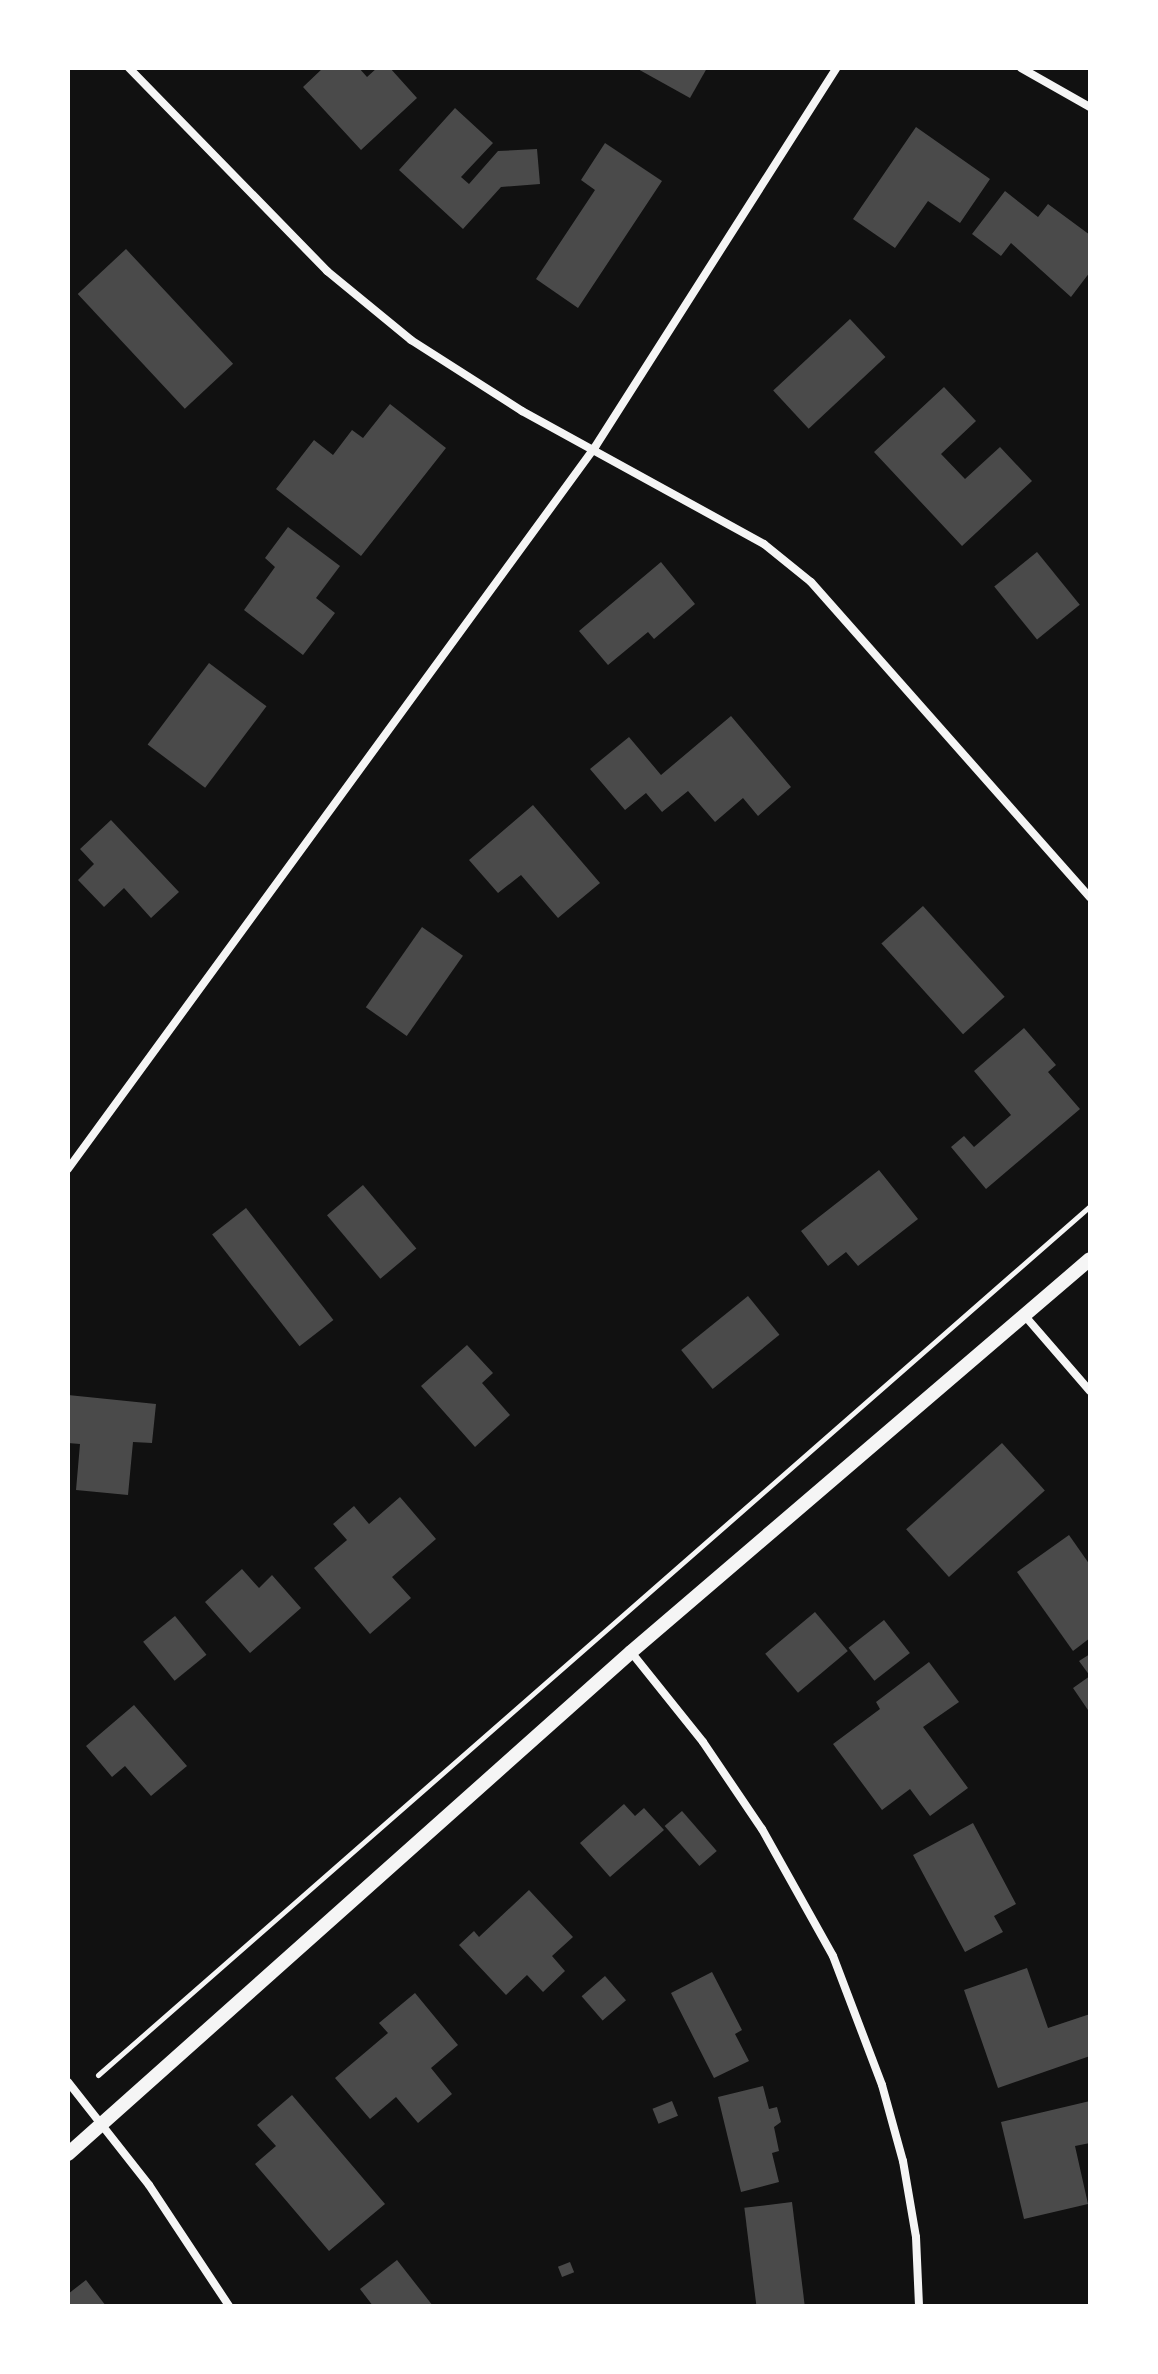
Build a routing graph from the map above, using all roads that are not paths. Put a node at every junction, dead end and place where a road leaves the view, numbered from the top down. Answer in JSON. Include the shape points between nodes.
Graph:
{"nodes":[{"id":1,"x":129,"y":68,"type":"edge"},
{"id":2,"x":836,"y":68,"type":"edge"},
{"id":3,"x":1021,"y":68,"type":"edge"},
{"id":4,"x":1090,"y":107,"type":"edge"},
{"id":5,"x":595,"y":447,"type":"junction"},
{"id":6,"x":1090,"y":897,"type":"edge"},
{"id":7,"x":68,"y":1169,"type":"edge"},
{"id":8,"x":1090,"y":1259,"type":"edge"},
{"id":9,"x":1025,"y":1316,"type":"junction"},
{"id":10,"x":1090,"y":1391,"type":"edge"},
{"id":11,"x":631,"y":1652,"type":"junction"},
{"id":12,"x":68,"y":2082,"type":"edge"},
{"id":13,"x":103,"y":2122,"type":"junction"},
{"id":14,"x":68,"y":2154,"type":"edge"},
{"id":15,"x":229,"y":2306,"type":"edge"},
{"id":16,"x":919,"y":2306,"type":"edge"}],
"edges":[{"from":1,"to":5,"type":"street","via":[[327,271],[399,330],[522,411]]},
{"from":2,"to":5,"type":"street"},
{"from":3,"to":4,"type":"street"},
{"from":5,"to":6,"type":"street","via":[[764,544],[811,582]]},
{"from":5,"to":7,"type":"street"},
{"from":8,"to":9,"type":"street"},
{"from":9,"to":10,"type":"street"},
{"from":9,"to":11,"type":"street"},
{"from":11,"to":13,"type":"street"},
{"from":11,"to":16,"type":"street","via":[[703,1742],[762,1829],[833,1956],[882,2085],[903,2161],[916,2237]]},
{"from":12,"to":13,"type":"street"},
{"from":13,"to":14,"type":"street"},
{"from":13,"to":15,"type":"street"}]}
